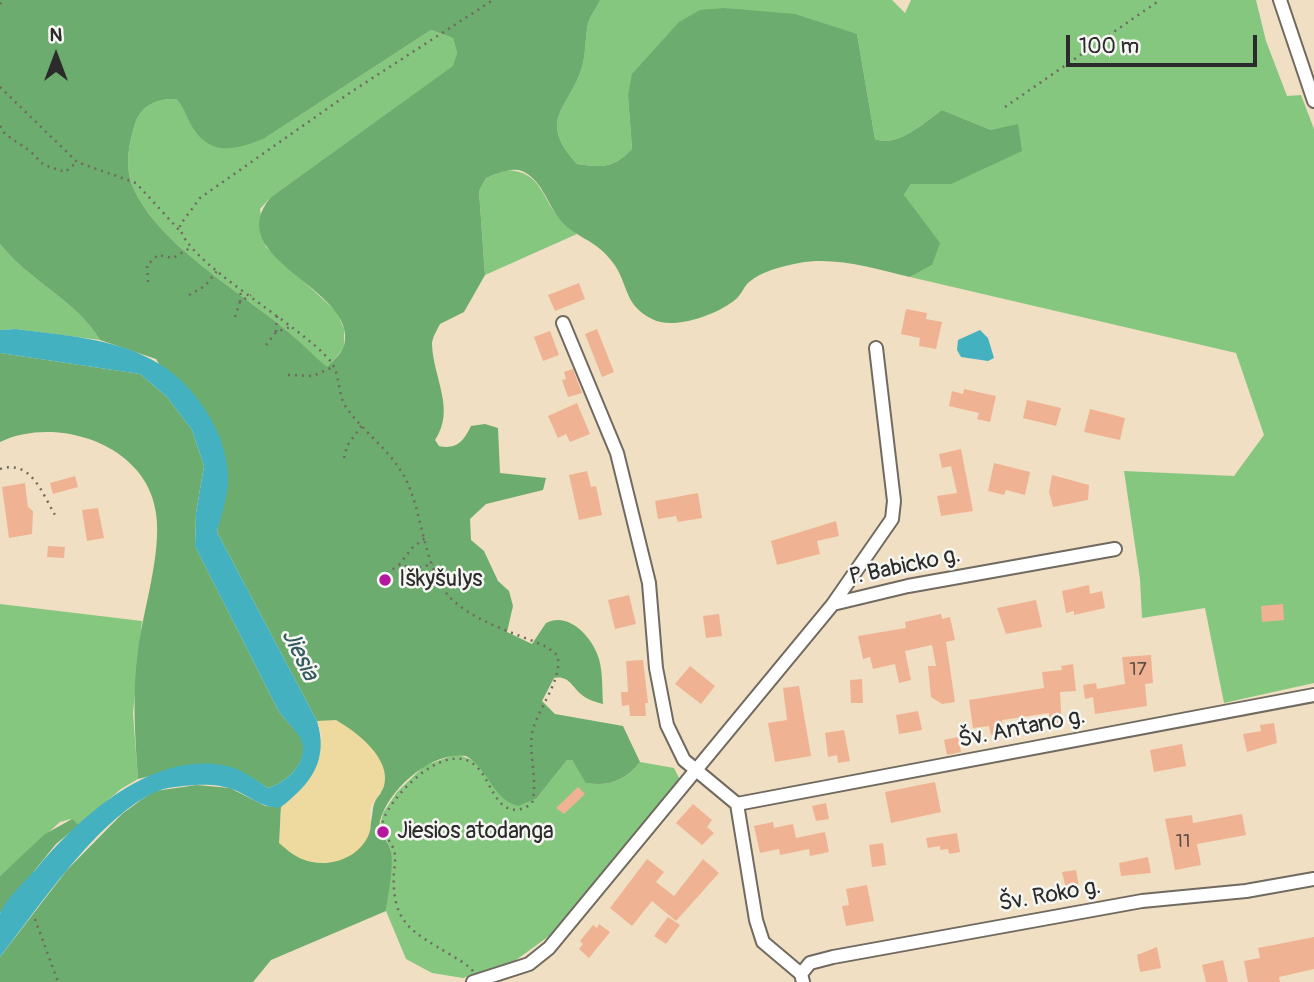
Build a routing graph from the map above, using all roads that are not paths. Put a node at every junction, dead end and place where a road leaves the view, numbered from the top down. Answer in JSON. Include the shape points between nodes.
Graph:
{"nodes":[{"id":1,"x":1280,"y":0,"type":"edge"},
{"id":2,"x":1314,"y":101,"type":"edge"},
{"id":3,"x":563,"y":323,"type":"dead end"},
{"id":4,"x":876,"y":348,"type":"dead end"},
{"id":5,"x":1115,"y":549,"type":"dead end"},
{"id":6,"x":832,"y":604,"type":"junction"},
{"id":7,"x":1314,"y":695,"type":"edge"},
{"id":8,"x":697,"y":770,"type":"junction"},
{"id":9,"x":737,"y":804,"type":"junction"},
{"id":10,"x":1314,"y":878,"type":"edge"},
{"id":11,"x":802,"y":978,"type":"edge"},
{"id":12,"x":475,"y":981,"type":"edge"}],
"edges":[{"from":1,"to":2,"type":"street"},
{"from":3,"to":8,"type":"street","via":[[617,453],[649,583],[656,668],[667,725],[684,760]]},
{"from":4,"to":6,"type":"street","via":[[894,501],[892,519]]},
{"from":5,"to":6,"type":"street","name":"P. Babicko g."},
{"from":6,"to":8,"type":"street","name":"P. Babicko g."},
{"from":7,"to":9,"type":"street","name":"Šv. Antano g."},
{"from":8,"to":9,"type":"street"},
{"from":8,"to":12,"type":"street","name":"P. Babicko g.","via":[[549,948],[529,964]]},
{"from":9,"to":11,"type":"street","via":[[756,920],[764,942]]},
{"from":10,"to":11,"type":"street","name":"Šv. Roko g.","via":[[1246,891],[1142,901],[834,957],[810,963]]}]}
